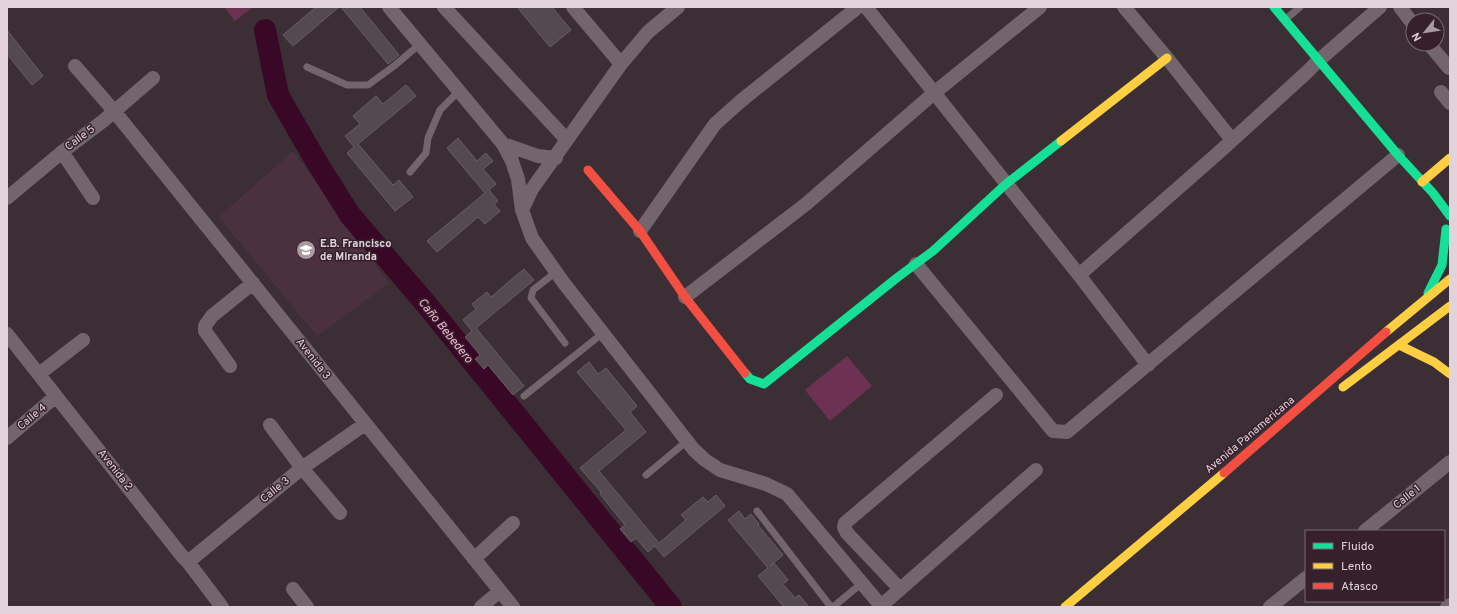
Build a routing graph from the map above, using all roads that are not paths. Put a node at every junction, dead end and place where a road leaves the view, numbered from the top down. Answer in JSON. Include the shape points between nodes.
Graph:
{"nodes":[{"id":1,"x":389,"y":7,"type":"edge"},
{"id":2,"x":444,"y":7,"type":"edge"},
{"id":3,"x":573,"y":7,"type":"edge"},
{"id":4,"x":678,"y":7,"type":"edge"},
{"id":5,"x":858,"y":7,"type":"edge"},
{"id":6,"x":866,"y":7,"type":"edge"},
{"id":7,"x":1040,"y":7,"type":"edge"},
{"id":8,"x":1124,"y":7,"type":"edge"},
{"id":9,"x":1274,"y":7,"type":"edge"},
{"id":10,"x":1300,"y":7,"type":"edge"},
{"id":11,"x":1380,"y":7,"type":"edge"},
{"id":12,"x":1284,"y":20,"type":"junction"},
{"id":13,"x":420,"y":44,"type":"junction"},
{"id":14,"x":1436,"y":52,"type":"edge"},
{"id":15,"x":1168,"y":58,"type":"junction"},
{"id":16,"x":1318,"y":61,"type":"junction"},
{"id":17,"x":621,"y":64,"type":"junction"},
{"id":18,"x":75,"y":66,"type":"dead end"},
{"id":19,"x":307,"y":67,"type":"dead end"},
{"id":20,"x":1449,"y":68,"type":"dead end"},
{"id":21,"x":153,"y":78,"type":"dead end"},
{"id":22,"x":459,"y":91,"type":"junction"},
{"id":23,"x":934,"y":92,"type":"junction"},
{"id":24,"x":114,"y":111,"type":"junction"},
{"id":25,"x":567,"y":140,"type":"junction"},
{"id":26,"x":1232,"y":140,"type":"junction"},
{"id":27,"x":503,"y":144,"type":"junction"},
{"id":28,"x":62,"y":152,"type":"junction"},
{"id":29,"x":1398,"y":155,"type":"junction"},
{"id":30,"x":556,"y":158,"type":"junction"},
{"id":31,"x":1450,"y":158,"type":"edge"},
{"id":32,"x":588,"y":170,"type":"dead end"},
{"id":33,"x":410,"y":172,"type":"dead end"},
{"id":34,"x":1422,"y":182,"type":"junction"},
{"id":35,"x":1006,"y":184,"type":"junction"},
{"id":36,"x":1433,"y":193,"type":"junction"},
{"id":37,"x":7,"y":198,"type":"edge"},
{"id":38,"x":93,"y":198,"type":"dead end"},
{"id":39,"x":522,"y":210,"type":"junction"},
{"id":40,"x":1450,"y":216,"type":"edge"},
{"id":41,"x":1446,"y":229,"type":"junction"},
{"id":42,"x":640,"y":231,"type":"junction"},
{"id":43,"x":1450,"y":248,"type":"edge"},
{"id":44,"x":916,"y":264,"type":"junction"},
{"id":45,"x":556,"y":272,"type":"junction"},
{"id":46,"x":1079,"y":275,"type":"junction"},
{"id":47,"x":1450,"y":279,"type":"edge"},
{"id":48,"x":253,"y":283,"type":"junction"},
{"id":49,"x":685,"y":297,"type":"junction"},
{"id":50,"x":1424,"y":301,"type":"junction"},
{"id":51,"x":1450,"y":306,"type":"edge"},
{"id":52,"x":603,"y":333,"type":"junction"},
{"id":53,"x":7,"y":334,"type":"edge"},
{"id":54,"x":83,"y":340,"type":"dead end"},
{"id":55,"x":565,"y":344,"type":"dead end"},
{"id":56,"x":1399,"y":345,"type":"junction"},
{"id":57,"x":1148,"y":365,"type":"junction"},
{"id":58,"x":230,"y":366,"type":"dead end"},
{"id":59,"x":39,"y":374,"type":"junction"},
{"id":60,"x":1450,"y":374,"type":"edge"},
{"id":61,"x":996,"y":395,"type":"dead end"},
{"id":62,"x":1334,"y":395,"type":"dead end"},
{"id":63,"x":56,"y":396,"type":"junction"},
{"id":64,"x":524,"y":396,"type":"dead end"},
{"id":65,"x":270,"y":424,"type":"dead end"},
{"id":66,"x":365,"y":424,"type":"junction"},
{"id":67,"x":7,"y":438,"type":"edge"},
{"id":68,"x":687,"y":441,"type":"junction"},
{"id":69,"x":1450,"y":462,"type":"edge"},
{"id":70,"x":302,"y":468,"type":"junction"},
{"id":71,"x":1036,"y":470,"type":"dead end"},
{"id":72,"x":646,"y":475,"type":"dead end"},
{"id":73,"x":758,"y":511,"type":"dead end"},
{"id":74,"x":340,"y":513,"type":"dead end"},
{"id":75,"x":513,"y":523,"type":"dead end"},
{"id":76,"x":1366,"y":530,"type":"edge"},
{"id":77,"x":474,"y":559,"type":"junction"},
{"id":78,"x":188,"y":562,"type":"junction"},
{"id":79,"x":1305,"y":579,"type":"edge"},
{"id":80,"x":862,"y":583,"type":"junction"},
{"id":81,"x":293,"y":589,"type":"dead end"},
{"id":82,"x":900,"y":589,"type":"junction"},
{"id":83,"x":500,"y":591,"type":"junction"},
{"id":84,"x":1450,"y":605,"type":"edge"},
{"id":85,"x":222,"y":607,"type":"edge"},
{"id":86,"x":307,"y":607,"type":"edge"},
{"id":87,"x":481,"y":607,"type":"edge"},
{"id":88,"x":512,"y":607,"type":"edge"},
{"id":89,"x":832,"y":607,"type":"edge"},
{"id":90,"x":881,"y":607,"type":"edge"},
{"id":91,"x":1065,"y":607,"type":"edge"},
{"id":92,"x":1270,"y":607,"type":"edge"},
{"id":93,"x":1447,"y":607,"type":"edge"}],
"edges":[{"from":1,"to":13,"type":"street"},
{"from":2,"to":25,"type":"street"},
{"from":3,"to":17,"type":"street"},
{"from":4,"to":17,"type":"street","via":[[648,32]]},
{"from":5,"to":42,"type":"street","via":[[715,124]]},
{"from":6,"to":23,"type":"street"},
{"from":7,"to":23,"type":"street"},
{"from":8,"to":15,"type":"street"},
{"from":9,"to":12,"type":"street"},
{"from":10,"to":12,"type":"lane"},
{"from":11,"to":16,"type":"street"},
{"from":12,"to":16,"type":"street"},
{"from":13,"to":19,"type":"lane","via":[[368,85],[348,85]]},
{"from":13,"to":22,"type":"street"},
{"from":14,"to":20,"type":"street"},
{"from":15,"to":26,"type":"street"},
{"from":15,"to":35,"type":"street"},
{"from":16,"to":26,"type":"street"},
{"from":16,"to":29,"type":"street"},
{"from":17,"to":25,"type":"street"},
{"from":18,"to":24,"type":"street","name":"Avenida 3"},
{"from":21,"to":24,"type":"street","name":"Calle 5"},
{"from":22,"to":27,"type":"street"},
{"from":22,"to":33,"type":"lane","via":[[440,110],[428,138],[426,153]]},
{"from":23,"to":35,"type":"street"},
{"from":23,"to":49,"type":"street","via":[[806,204]]},
{"from":24,"to":28,"type":"street","name":"Calle 5"},
{"from":24,"to":48,"type":"street","name":"Avenida 3"},
{"from":25,"to":30,"type":"street"},
{"from":26,"to":46,"type":"street"},
{"from":27,"to":30,"type":"street","via":[[538,156]]},
{"from":27,"to":39,"type":"street","via":[[518,179]]},
{"from":28,"to":37,"type":"street","name":"Calle 5"},
{"from":28,"to":38,"type":"street"},
{"from":29,"to":34,"type":"street"},
{"from":29,"to":57,"type":"street"},
{"from":30,"to":39,"type":"street","via":[[532,189]]},
{"from":31,"to":34,"type":"street"},
{"from":32,"to":42,"type":"street"},
{"from":34,"to":36,"type":"street"},
{"from":35,"to":44,"type":"street"},
{"from":35,"to":46,"type":"street"},
{"from":36,"to":40,"type":"street"},
{"from":36,"to":41,"type":"street"},
{"from":39,"to":45,"type":"street","via":[[532,238]]},
{"from":41,"to":43,"type":"street"},
{"from":41,"to":50,"type":"street","via":[[1442,265]]},
{"from":42,"to":49,"type":"street"},
{"from":44,"to":49,"type":"street","via":[[764,384],[750,379]]},
{"from":44,"to":57,"type":"street","via":[[1053,431],[1067,432]]},
{"from":45,"to":52,"type":"street"},
{"from":45,"to":55,"type":"lane","via":[[533,290],[531,298]]},
{"from":46,"to":57,"type":"street"},
{"from":47,"to":50,"type":"street","name":"Avenida Panamericana"},
{"from":48,"to":58,"type":"street","via":[[212,316],[205,326],[205,331]]},
{"from":48,"to":66,"type":"street","name":"Avenida 3"},
{"from":50,"to":91,"type":"street","name":"Avenida Panamericana","via":[[1270,435]]},
{"from":51,"to":56,"type":"street"},
{"from":52,"to":64,"type":"lane"},
{"from":52,"to":68,"type":"street"},
{"from":53,"to":59,"type":"street","name":"Avenida 2"},
{"from":54,"to":59,"type":"street"},
{"from":56,"to":60,"type":"street","via":[[1434,362]]},
{"from":56,"to":62,"type":"street"},
{"from":59,"to":63,"type":"street","name":"Avenida 2"},
{"from":61,"to":82,"type":"street","via":[[845,523],[847,533]]},
{"from":63,"to":67,"type":"street","name":"Calle 4"},
{"from":63,"to":78,"type":"street","name":"Avenida 2"},
{"from":65,"to":70,"type":"street"},
{"from":66,"to":70,"type":"street","name":"Calle 3"},
{"from":66,"to":77,"type":"street","name":"Avenida 3"},
{"from":68,"to":72,"type":"lane"},
{"from":68,"to":80,"type":"street","via":[[705,460],[720,470],[766,484],[787,494]]},
{"from":69,"to":76,"type":"street","name":"Calle 1"},
{"from":70,"to":74,"type":"street"},
{"from":70,"to":78,"type":"street","name":"Calle 3"},
{"from":71,"to":82,"type":"street"},
{"from":73,"to":89,"type":"lane"},
{"from":75,"to":77,"type":"street"},
{"from":77,"to":83,"type":"street","name":"Avenida 3"},
{"from":78,"to":85,"type":"street","name":"Avenida 2"},
{"from":79,"to":92,"type":"street"},
{"from":80,"to":89,"type":"lane"},
{"from":80,"to":90,"type":"street"},
{"from":81,"to":86,"type":"street"},
{"from":82,"to":90,"type":"street"},
{"from":83,"to":87,"type":"street"},
{"from":83,"to":88,"type":"street","name":"Avenida 3"},
{"from":84,"to":93,"type":"street"}]}
